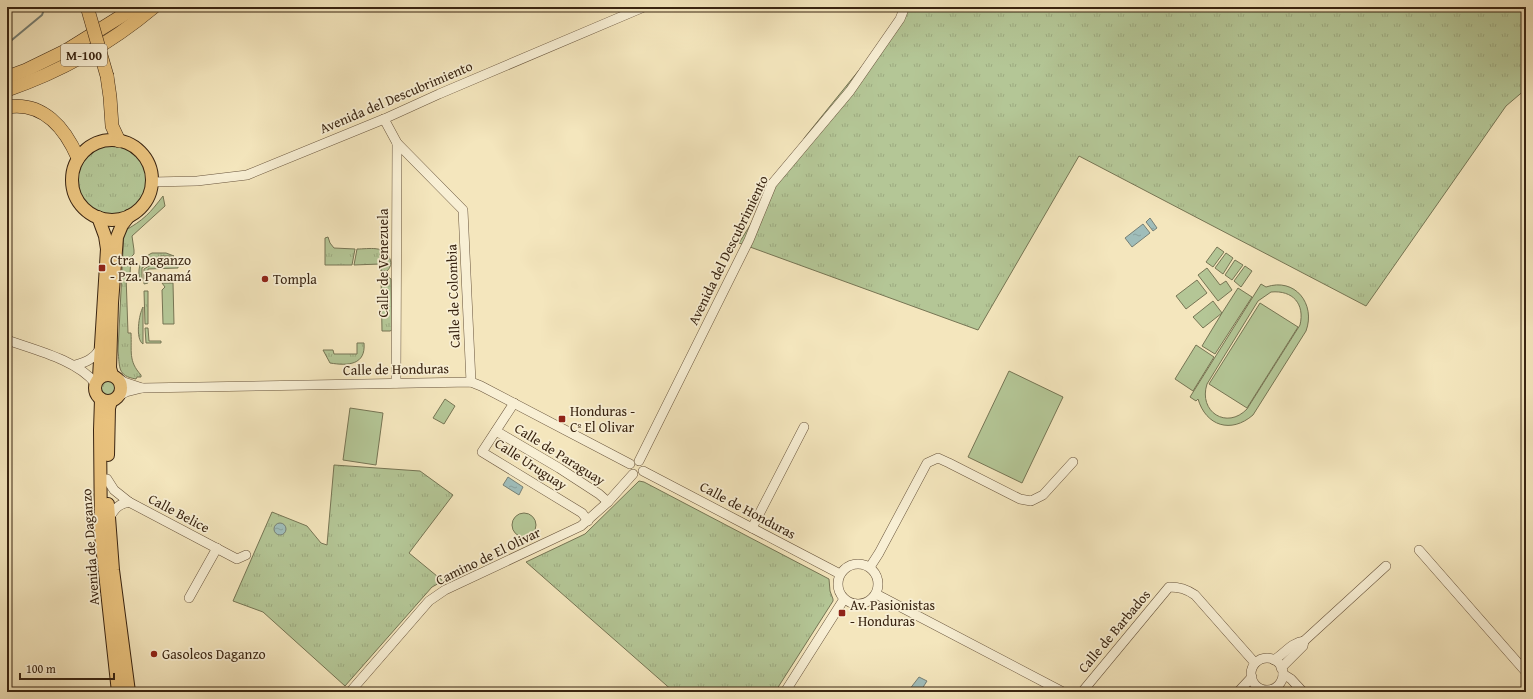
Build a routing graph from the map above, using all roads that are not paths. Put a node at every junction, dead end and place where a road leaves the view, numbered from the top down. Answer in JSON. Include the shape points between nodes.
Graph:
{"nodes":[{"id":1,"x":128,"y":7,"type":"edge"},
{"id":2,"x":136,"y":7,"type":"edge"},
{"id":3,"x":154,"y":7,"type":"edge"},
{"id":4,"x":644,"y":7,"type":"edge"},
{"id":5,"x":902,"y":7,"type":"edge"},
{"id":6,"x":87,"y":8,"type":"edge"},
{"id":7,"x":103,"y":28,"type":"junction"},
{"id":8,"x":7,"y":77,"type":"edge"},
{"id":9,"x":7,"y":90,"type":"edge"},
{"id":10,"x":7,"y":107,"type":"edge"},
{"id":11,"x":384,"y":119,"type":"junction"},
{"id":12,"x":120,"y":140,"type":"junction"},
{"id":13,"x":397,"y":143,"type":"junction"},
{"id":14,"x":78,"y":158,"type":"junction"},
{"id":15,"x":152,"y":182,"type":"junction"},
{"id":16,"x":129,"y":216,"type":"junction"},
{"id":17,"x":98,"y":218,"type":"junction"},
{"id":18,"x":7,"y":340,"type":"edge"},
{"id":19,"x":100,"y":349,"type":"junction"},
{"id":20,"x":75,"y":365,"type":"junction"},
{"id":21,"x":115,"y":376,"type":"junction"},
{"id":22,"x":97,"y":380,"type":"junction"},
{"id":23,"x":471,"y":382,"type":"junction"},
{"id":24,"x":396,"y":383,"type":"junction"},
{"id":25,"x":142,"y":388,"type":"junction"},
{"id":26,"x":110,"y":399,"type":"junction"},
{"id":27,"x":514,"y":403,"type":"junction"},
{"id":28,"x":804,"y":427,"type":"dead end"},
{"id":29,"x":496,"y":431,"type":"junction"},
{"id":30,"x":639,"y":461,"type":"junction"},
{"id":31,"x":1073,"y":462,"type":"dead end"},
{"id":32,"x":630,"y":464,"type":"junction"},
{"id":33,"x":643,"y":471,"type":"junction"},
{"id":34,"x":633,"y":474,"type":"junction"},
{"id":35,"x":107,"y":480,"type":"junction"},
{"id":36,"x":129,"y":502,"type":"junction"},
{"id":37,"x":608,"y":502,"type":"junction"},
{"id":38,"x":109,"y":518,"type":"junction"},
{"id":39,"x":588,"y":521,"type":"junction"},
{"id":40,"x":752,"y":528,"type":"junction"},
{"id":41,"x":217,"y":548,"type":"junction"},
{"id":42,"x":1419,"y":550,"type":"dead end"},
{"id":43,"x":246,"y":555,"type":"dead end"},
{"id":44,"x":1386,"y":566,"type":"dead end"},
{"id":45,"x":870,"y":567,"type":"junction"},
{"id":46,"x":840,"y":574,"type":"junction"},
{"id":47,"x":876,"y":594,"type":"junction"},
{"id":48,"x":189,"y":598,"type":"dead end"},
{"id":49,"x":844,"y":599,"type":"junction"},
{"id":50,"x":1304,"y":641,"type":"junction"},
{"id":51,"x":1274,"y":660,"type":"junction"},
{"id":52,"x":1255,"y":663,"type":"junction"},
{"id":53,"x":1282,"y":671,"type":"junction"},
{"id":54,"x":1526,"y":672,"type":"edge"},
{"id":55,"x":1252,"y":677,"type":"junction"},
{"id":56,"x":1260,"y":690,"type":"edge"},
{"id":57,"x":118,"y":692,"type":"edge"},
{"id":58,"x":129,"y":692,"type":"edge"},
{"id":59,"x":350,"y":692,"type":"edge"},
{"id":60,"x":785,"y":692,"type":"edge"},
{"id":61,"x":1063,"y":692,"type":"edge"},
{"id":62,"x":1082,"y":692,"type":"edge"},
{"id":63,"x":1238,"y":692,"type":"edge"},
{"id":64,"x":1303,"y":692,"type":"edge"}],
"edges":[{"from":1,"to":7,"type":"highway"},
{"from":2,"to":7,"type":"highway","number":"M-100"},
{"from":3,"to":9,"type":"highway","number":"M-100","via":[[109,40],[73,61],[31,82]]},
{"from":4,"to":11,"type":"street","name":"Avenida del Descubrimiento"},
{"from":5,"to":30,"type":"street","name":"Avenida del Descubrimiento","via":[[904,9],[900,19],[850,91],[772,184],[748,240]]},
{"from":6,"to":12,"type":"highway","bridge":true,"via":[[107,76],[112,126]]},
{"from":7,"to":8,"type":"highway","number":"M-100","via":[[67,50]]},
{"from":10,"to":14,"type":"highway","via":[[33,107],[45,113],[74,147]]},
{"from":11,"to":13,"type":"street"},
{"from":11,"to":15,"type":"street","name":"Avenida del Descubrimiento","via":[[247,175],[197,181]]},
{"from":12,"to":14,"type":"main road","via":[[98,142]]},
{"from":12,"to":15,"type":"main road","via":[[138,150],[146,159],[151,170]]},
{"from":13,"to":23,"type":"street","name":"Calle de Colombia","via":[[463,210]]},
{"from":13,"to":24,"type":"street","name":"Calle de Venezuela"},
{"from":14,"to":17,"type":"main road","via":[[72,181],[74,192],[79,203]]},
{"from":15,"to":16,"type":"main road","via":[[145,203]]},
{"from":16,"to":17,"type":"main road","via":[[113,220]]},
{"from":16,"to":21,"type":"main road","via":[[117,236],[110,368]]},
{"from":17,"to":19,"type":"main road","via":[[107,249]]},
{"from":18,"to":20,"type":"street"},
{"from":19,"to":20,"type":"street","via":[[92,359]]},
{"from":19,"to":22,"type":"main road"},
{"from":20,"to":22,"type":"street"},
{"from":21,"to":22,"type":"main road","via":[[106,374]]},
{"from":21,"to":25,"type":"street","name":"Calle de Honduras"},
{"from":21,"to":26,"type":"main road","via":[[121,387]]},
{"from":22,"to":26,"type":"main road","via":[[96,394]]},
{"from":23,"to":24,"type":"street","name":"Calle de Honduras"},
{"from":23,"to":27,"type":"street","name":"Calle de Honduras"},
{"from":24,"to":25,"type":"street","name":"Calle de Honduras"},
{"from":25,"to":26,"type":"street","name":"Calle de Honduras"},
{"from":26,"to":35,"type":"main road","name":"Avenida de Daganzo"},
{"from":26,"to":57,"type":"main road","name":"Avenida de Daganzo","via":[[100,430],[101,536]]},
{"from":27,"to":29,"type":"street","name":"Calle Uruguay"},
{"from":27,"to":32,"type":"street","name":"Calle de Honduras"},
{"from":28,"to":40,"type":"street"},
{"from":29,"to":37,"type":"street","name":"Calle de Paraguay"},
{"from":29,"to":39,"type":"street","name":"Calle Uruguay","via":[[482,452],[582,513]]},
{"from":30,"to":32,"type":"street"},
{"from":30,"to":33,"type":"street","via":[[642,463]]},
{"from":31,"to":45,"type":"street","via":[[1043,495],[1031,501],[1020,499],[944,460],[938,458],[928,463]]},
{"from":32,"to":34,"type":"street","via":[[630,472]]},
{"from":33,"to":34,"type":"street","via":[[640,474]]},
{"from":33,"to":40,"type":"street","name":"Calle de Honduras"},
{"from":34,"to":37,"type":"street","name":"Camino de El Olivar"},
{"from":35,"to":36,"type":"street","name":"Calle Belice","via":[[114,490]]},
{"from":35,"to":38,"type":"main road","name":"Avenida de Daganzo"},
{"from":36,"to":38,"type":"street","name":"Calle Belice","via":[[119,505]]},
{"from":36,"to":41,"type":"street","name":"Calle Belice"},
{"from":37,"to":39,"type":"street","name":"Camino de El Olivar"},
{"from":38,"to":58,"type":"main road","name":"Avenida de Daganzo"},
{"from":39,"to":59,"type":"street","name":"Camino de El Olivar","via":[[445,590],[429,601]]},
{"from":40,"to":46,"type":"street","name":"Calle de Honduras"},
{"from":41,"to":43,"type":"street","name":"Calle Belice","via":[[237,559]]},
{"from":41,"to":48,"type":"street","name":"Calle Belice"},
{"from":42,"to":54,"type":"street"},
{"from":44,"to":50,"type":"street"},
{"from":45,"to":46,"type":"street","via":[[857,563],[844,568]]},
{"from":45,"to":47,"type":"street","via":[[877,577]]},
{"from":46,"to":49,"type":"street","via":[[838,587]]},
{"from":47,"to":49,"type":"street","via":[[861,604]]},
{"from":47,"to":61,"type":"street"},
{"from":49,"to":60,"type":"street"},
{"from":50,"to":51,"type":"street","via":[[1298,642]]},
{"from":50,"to":53,"type":"street","via":[[1303,646]]},
{"from":51,"to":52,"type":"street","via":[[1265,658]]},
{"from":51,"to":53,"type":"street"},
{"from":52,"to":55,"type":"street"},
{"from":52,"to":62,"type":"street","name":"Calle de Barbados","via":[[1195,595],[1186,589],[1169,587]]},
{"from":53,"to":56,"type":"street","via":[[1281,681],[1276,687]]},
{"from":53,"to":64,"type":"street"},
{"from":55,"to":56,"type":"street"},
{"from":55,"to":63,"type":"street"}]}
